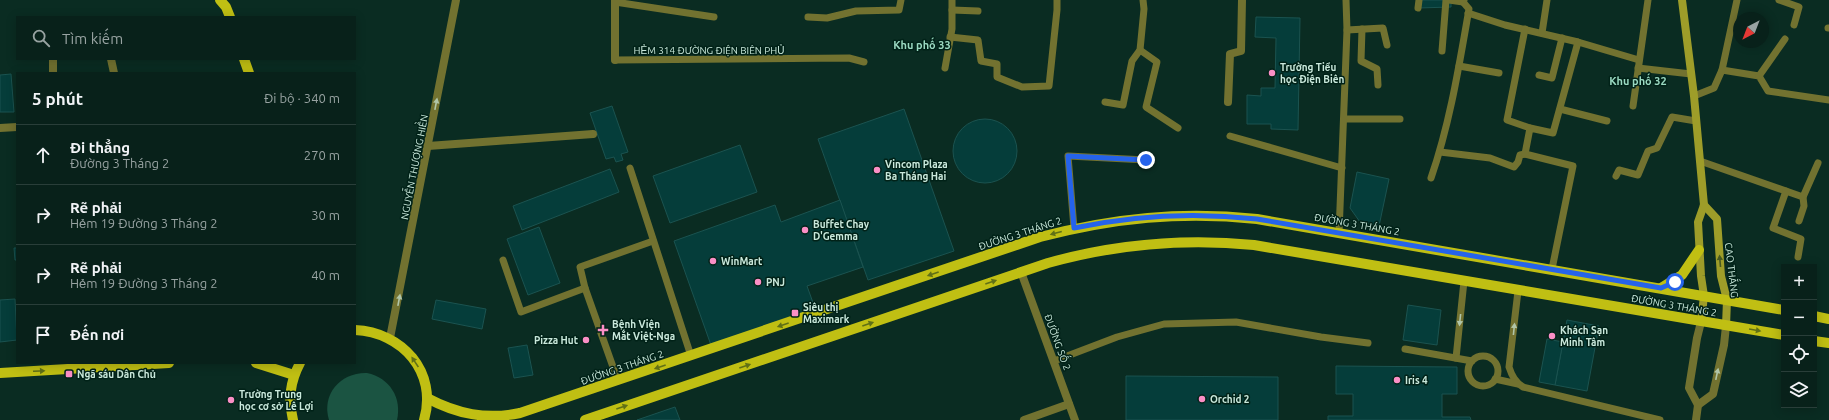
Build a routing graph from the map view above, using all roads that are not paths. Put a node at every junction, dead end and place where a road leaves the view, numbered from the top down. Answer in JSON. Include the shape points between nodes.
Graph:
{"nodes":[{"id":1,"x":456,"y":0,"type":"edge"},
{"id":2,"x":901,"y":0,"type":"edge"},
{"id":3,"x":952,"y":0,"type":"edge"},
{"id":4,"x":1057,"y":0,"type":"edge"},
{"id":5,"x":1143,"y":0,"type":"edge"},
{"id":6,"x":1242,"y":0,"type":"edge"},
{"id":7,"x":1346,"y":0,"type":"edge"},
{"id":8,"x":1419,"y":0,"type":"edge"},
{"id":9,"x":1448,"y":0,"type":"edge"},
{"id":10,"x":1547,"y":0,"type":"edge"},
{"id":11,"x":1648,"y":0,"type":"edge"},
{"id":12,"x":1682,"y":0,"type":"edge"},
{"id":13,"x":1737,"y":0,"type":"edge"},
{"id":14,"x":1779,"y":0,"type":"edge"},
{"id":15,"x":616,"y":1,"type":"edge"},
{"id":16,"x":1464,"y":1,"type":"edge"},
{"id":17,"x":224,"y":2,"type":"edge"},
{"id":18,"x":1418,"y":8,"type":"dead end"},
{"id":19,"x":952,"y":10,"type":"junction"},
{"id":20,"x":978,"y":11,"type":"dead end"},
{"id":21,"x":1468,"y":13,"type":"junction"},
{"id":22,"x":230,"y":16,"type":"edge"},
{"id":23,"x":714,"y":17,"type":"dead end"},
{"id":24,"x":808,"y":17,"type":"dead end"},
{"id":25,"x":1794,"y":25,"type":"dead end"},
{"id":26,"x":1362,"y":29,"type":"junction"},
{"id":27,"x":1525,"y":29,"type":"junction"},
{"id":28,"x":1347,"y":30,"type":"junction"},
{"id":29,"x":1542,"y":33,"type":"junction"},
{"id":30,"x":950,"y":37,"type":"junction"},
{"id":31,"x":1562,"y":38,"type":"junction"},
{"id":32,"x":1785,"y":39,"type":"dead end"},
{"id":33,"x":1578,"y":42,"type":"junction"},
{"id":34,"x":1387,"y":45,"type":"dead end"},
{"id":35,"x":1140,"y":50,"type":"junction"},
{"id":36,"x":1442,"y":51,"type":"dead end"},
{"id":37,"x":53,"y":60,"type":"edge"},
{"id":38,"x":111,"y":60,"type":"edge"},
{"id":39,"x":244,"y":60,"type":"edge"},
{"id":40,"x":615,"y":60,"type":"joint"},
{"id":41,"x":864,"y":62,"type":"dead end"},
{"id":42,"x":1639,"y":64,"type":"junction"},
{"id":43,"x":1459,"y":66,"type":"junction"},
{"id":44,"x":944,"y":68,"type":"dead end"},
{"id":45,"x":1722,"y":70,"type":"junction"},
{"id":46,"x":53,"y":72,"type":"edge"},
{"id":47,"x":114,"y":72,"type":"edge"},
{"id":48,"x":249,"y":72,"type":"edge"},
{"id":49,"x":1500,"y":73,"type":"dead end"},
{"id":50,"x":1691,"y":74,"type":"junction"},
{"id":51,"x":1539,"y":75,"type":"dead end"},
{"id":52,"x":1759,"y":76,"type":"junction"},
{"id":53,"x":1378,"y":85,"type":"dead end"},
{"id":54,"x":1694,"y":96,"type":"junction"},
{"id":55,"x":1829,"y":100,"type":"edge"},
{"id":56,"x":1105,"y":102,"type":"dead end"},
{"id":57,"x":1228,"y":102,"type":"dead end"},
{"id":58,"x":1633,"y":106,"type":"dead end"},
{"id":59,"x":1560,"y":109,"type":"junction"},
{"id":60,"x":1344,"y":119,"type":"junction"},
{"id":61,"x":1400,"y":119,"type":"dead end"},
{"id":62,"x":1606,"y":121,"type":"dead end"},
{"id":63,"x":1696,"y":121,"type":"junction"},
{"id":64,"x":16,"y":127,"type":"edge"},
{"id":65,"x":0,"y":128,"type":"edge"},
{"id":66,"x":1178,"y":128,"type":"dead end"},
{"id":67,"x":1530,"y":128,"type":"junction"},
{"id":68,"x":593,"y":134,"type":"dead end"},
{"id":69,"x":1230,"y":136,"type":"dead end"},
{"id":70,"x":428,"y":146,"type":"junction"},
{"id":71,"x":1440,"y":152,"type":"junction"},
{"id":72,"x":1525,"y":154,"type":"junction"},
{"id":73,"x":1146,"y":160,"type":"dead end"},
{"id":74,"x":1700,"y":161,"type":"junction"},
{"id":75,"x":1818,"y":163,"type":"dead end"},
{"id":76,"x":630,"y":168,"type":"dead end"},
{"id":77,"x":1342,"y":168,"type":"junction"},
{"id":78,"x":1616,"y":176,"type":"dead end"},
{"id":79,"x":1431,"y":178,"type":"dead end"},
{"id":80,"x":1786,"y":191,"type":"junction"},
{"id":81,"x":1803,"y":197,"type":"junction"},
{"id":82,"x":1704,"y":205,"type":"junction"},
{"id":83,"x":1799,"y":221,"type":"dead end"},
{"id":84,"x":1074,"y":228,"type":"junction"},
{"id":85,"x":1340,"y":233,"type":"junction"},
{"id":86,"x":653,"y":241,"type":"junction"},
{"id":87,"x":1699,"y":250,"type":"junction"},
{"id":88,"x":1798,"y":257,"type":"dead end"},
{"id":89,"x":503,"y":260,"type":"dead end"},
{"id":90,"x":1552,"y":270,"type":"junction"},
{"id":91,"x":1021,"y":272,"type":"junction"},
{"id":92,"x":1464,"y":281,"type":"junction"},
{"id":93,"x":585,"y":288,"type":"junction"},
{"id":94,"x":1661,"y":288,"type":"junction"},
{"id":95,"x":1518,"y":291,"type":"junction"},
{"id":96,"x":1704,"y":296,"type":"junction"},
{"id":97,"x":1727,"y":300,"type":"junction"},
{"id":98,"x":1781,"y":309,"type":"edge"},
{"id":99,"x":1817,"y":317,"type":"edge"},
{"id":100,"x":1829,"y":319,"type":"edge"},
{"id":101,"x":1701,"y":322,"type":"junction"},
{"id":102,"x":1726,"y":326,"type":"junction"},
{"id":103,"x":356,"y":330,"type":"edge"},
{"id":104,"x":1781,"y":335,"type":"edge"},
{"id":105,"x":390,"y":338,"type":"junction"},
{"id":106,"x":1817,"y":341,"type":"edge"},
{"id":107,"x":1368,"y":343,"type":"dead end"},
{"id":108,"x":1829,"y":343,"type":"edge"},
{"id":109,"x":1405,"y":350,"type":"dead end"},
{"id":110,"x":691,"y":356,"type":"junction"},
{"id":111,"x":1456,"y":358,"type":"junction"},
{"id":112,"x":1054,"y":361,"type":"junction"},
{"id":113,"x":1472,"y":361,"type":"junction"},
{"id":114,"x":142,"y":364,"type":"edge"},
{"id":115,"x":259,"y":364,"type":"edge"},
{"id":116,"x":300,"y":364,"type":"edge"},
{"id":117,"x":116,"y":365,"type":"edge"},
{"id":118,"x":73,"y":366,"type":"edge"},
{"id":119,"x":2,"y":374,"type":"edge"},
{"id":120,"x":294,"y":375,"type":"junction"},
{"id":121,"x":1495,"y":379,"type":"junction"},
{"id":122,"x":618,"y":381,"type":"junction"},
{"id":123,"x":1518,"y":384,"type":"junction"},
{"id":124,"x":427,"y":398,"type":"junction"},
{"id":125,"x":1069,"y":404,"type":"junction"},
{"id":126,"x":1698,"y":405,"type":"junction"},
{"id":127,"x":293,"y":420,"type":"edge"},
{"id":128,"x":424,"y":420,"type":"edge"},
{"id":129,"x":585,"y":420,"type":"edge"},
{"id":130,"x":1024,"y":420,"type":"edge"},
{"id":131,"x":1075,"y":420,"type":"edge"},
{"id":132,"x":1660,"y":420,"type":"edge"},
{"id":133,"x":1696,"y":420,"type":"edge"}],
"edges":[{"from":70,"to":1,"type":"street","name":"NGUYỄN THƯỢNG HIỀN","one_way":true},
{"from":2,"to":24,"type":"lane","via":[[899,10],[856,11],[827,18]]},
{"from":3,"to":19,"type":"lane"},
{"from":4,"to":30,"type":"lane","via":[[1049,86],[1022,88],[997,77],[997,64],[981,61],[978,40]]},
{"from":5,"to":35,"type":"lane"},
{"from":6,"to":57,"type":"street","via":[[1241,52],[1230,54]]},
{"from":7,"to":28,"type":"lane"},
{"from":8,"to":18,"type":"lane"},
{"from":9,"to":16,"type":"lane"},
{"from":9,"to":36,"type":"lane"},
{"from":10,"to":29,"type":"lane"},
{"from":11,"to":42,"type":"lane"},
{"from":12,"to":50,"type":"main road"},
{"from":13,"to":45,"type":"lane"},
{"from":14,"to":25,"type":"lane","via":[[1799,7]]},
{"from":15,"to":23,"type":"lane"},
{"from":15,"to":40,"type":"street","name":"HẺM 314 ĐƯỜNG ĐIỆN BIÊN PHỦ"},
{"from":16,"to":21,"type":"lane","via":[[1469,9]]},
{"from":17,"to":22,"type":"main road"},
{"from":19,"to":20,"type":"lane"},
{"from":19,"to":30,"type":"lane"},
{"from":21,"to":27,"type":"lane"},
{"from":21,"to":43,"type":"lane"},
{"from":26,"to":28,"type":"lane"},
{"from":26,"to":34,"type":"lane","via":[[1384,28]]},
{"from":26,"to":53,"type":"lane","via":[[1361,61],[1377,69]]},
{"from":27,"to":29,"type":"lane"},
{"from":27,"to":67,"type":"lane","via":[[1507,120]]},
{"from":28,"to":60,"type":"lane"},
{"from":29,"to":31,"type":"lane"},
{"from":30,"to":44,"type":"lane"},
{"from":31,"to":33,"type":"lane"},
{"from":31,"to":51,"type":"lane","via":[[1552,78]]},
{"from":32,"to":52,"type":"lane"},
{"from":33,"to":42,"type":"lane"},
{"from":33,"to":59,"type":"lane"},
{"from":35,"to":56,"type":"lane","via":[[1132,61],[1123,105]]},
{"from":35,"to":66,"type":"lane","via":[[1157,62],[1146,107]]},
{"from":37,"to":46,"type":"street"},
{"from":38,"to":47,"type":"street"},
{"from":39,"to":48,"type":"main road"},
{"from":40,"to":41,"type":"lane","name":"HẺM 314 ĐƯỜNG ĐIỆN BIÊN PHỦ","via":[[848,58]]},
{"from":42,"to":50,"type":"lane"},
{"from":42,"to":58,"type":"lane"},
{"from":43,"to":49,"type":"lane"},
{"from":43,"to":71,"type":"lane"},
{"from":45,"to":52,"type":"lane"},
{"from":45,"to":54,"type":"lane","via":[[1714,88]]},
{"from":50,"to":54,"type":"main road"},
{"from":52,"to":55,"type":"lane","via":[[1768,91]]},
{"from":54,"to":63,"type":"main road"},
{"from":59,"to":62,"type":"lane"},
{"from":59,"to":67,"type":"lane","via":[[1553,133]]},
{"from":60,"to":61,"type":"lane"},
{"from":60,"to":77,"type":"lane"},
{"from":63,"to":74,"type":"main road"},
{"from":63,"to":78,"type":"lane","via":[[1672,116],[1657,148],[1648,151],[1638,175],[1619,170]]},
{"from":64,"to":65,"type":"street"},
{"from":67,"to":72,"type":"lane"},
{"from":68,"to":70,"type":"street"},
{"from":69,"to":77,"type":"lane"},
{"from":105,"to":70,"type":"street","name":"NGUYỄN THƯỢNG HIỀN","one_way":true},
{"from":71,"to":72,"type":"lane","via":[[1490,158],[1514,167],[1520,155]]},
{"from":71,"to":79,"type":"lane"},
{"from":72,"to":90,"type":"lane","via":[[1573,166]]},
{"from":73,"to":84,"type":"lane","via":[[1068,156]]},
{"from":74,"to":80,"type":"lane"},
{"from":74,"to":82,"type":"main road"},
{"from":75,"to":81,"type":"lane"},
{"from":76,"to":86,"type":"lane"},
{"from":77,"to":85,"type":"lane"},
{"from":80,"to":81,"type":"lane"},
{"from":80,"to":88,"type":"lane","via":[[1773,228],[1802,239]]},
{"from":81,"to":83,"type":"lane","via":[[1804,206]]},
{"from":82,"to":87,"type":"main road","via":[[1698,222]]},
{"from":97,"to":82,"type":"main road","name":"CAO THẮNG","one_way":true,"via":[[1721,276],[1717,219]]},
{"from":84,"to":85,"type":"main road","name":"ĐƯỜNG 3 THÁNG 2","via":[[1148,216],[1202,215],[1257,219]]},
{"from":84,"to":110,"type":"main road","name":"ĐƯỜNG 3 THÁNG 2","one_way":true,"via":[[1040,237]]},
{"from":85,"to":90,"type":"main road","name":"ĐƯỜNG 3 THÁNG 2"},
{"from":86,"to":93,"type":"lane","via":[[580,267]]},
{"from":86,"to":110,"type":"lane"},
{"from":87,"to":94,"type":"main road","via":[[1682,275]]},
{"from":87,"to":96,"type":"main road"},
{"from":89,"to":93,"type":"lane","via":[[521,312]]},
{"from":90,"to":94,"type":"main road","name":"ĐƯỜNG 3 THÁNG 2"},
{"from":91,"to":92,"type":"main road","name":"ĐƯỜNG 3 THÁNG 2","via":[[1073,256],[1124,246],[1202,241],[1254,245]]},
{"from":91,"to":112,"type":"street","name":"ĐƯỜNG SỐ 2"},
{"from":129,"to":91,"type":"main road","name":"ĐƯỜNG 3 THÁNG 2","one_way":true},
{"from":92,"to":95,"type":"main road","name":"ĐƯỜNG 3 THÁNG 2"},
{"from":92,"to":111,"type":"lane","one_way":true},
{"from":93,"to":122,"type":"lane"},
{"from":94,"to":96,"type":"main road","name":"ĐƯỜNG 3 THÁNG 2"},
{"from":95,"to":101,"type":"main road","name":"ĐƯỜNG 3 THÁNG 2"},
{"from":123,"to":95,"type":"lane","one_way":true,"via":[[1509,367]]},
{"from":96,"to":97,"type":"main road","name":"ĐƯỜNG 3 THÁNG 2"},
{"from":96,"to":101,"type":"main road"},
{"from":97,"to":98,"type":"main road","name":"ĐƯỜNG 3 THÁNG 2"},
{"from":97,"to":102,"type":"main road","name":"CAO THẮNG"},
{"from":99,"to":100,"type":"main road"},
{"from":101,"to":102,"type":"main road","name":"ĐƯỜNG 3 THÁNG 2"},
{"from":101,"to":126,"type":"street","via":[[1689,388]]},
{"from":102,"to":104,"type":"main road","name":"ĐƯỜNG 3 THÁNG 2","one_way":true},
{"from":126,"to":102,"type":"street","name":"CAO THẮNG","one_way":true,"via":[[1713,394]]},
{"from":103,"to":105,"type":"main road","via":[[379,333]]},
{"from":124,"to":105,"type":"main road","one_way":true,"via":[[424,380],[417,363],[405,349]]},
{"from":106,"to":108,"type":"main road"},
{"from":107,"to":112,"type":"lane","via":[[1236,322],[1164,324],[1117,337]]},
{"from":109,"to":111,"type":"lane"},
{"from":110,"to":122,"type":"main road","name":"ĐƯỜNG 3 THÁNG 2","one_way":true},
{"from":111,"to":113,"type":"lane"},
{"from":112,"to":125,"type":"street","name":"ĐƯỜNG SỐ 2"},
{"from":113,"to":121,"type":"lane","via":[[1479,356],[1494,360],[1498,368]]},
{"from":113,"to":121,"type":"lane","via":[[1468,371],[1476,384],[1486,386]]},
{"from":114,"to":117,"type":"main road"},
{"from":115,"to":120,"type":"main road"},
{"from":116,"to":120,"type":"main road"},
{"from":117,"to":118,"type":"main road"},
{"from":119,"to":118,"type":"main road","one_way":true},
{"from":120,"to":127,"type":"main road","via":[[290,391]]},
{"from":121,"to":123,"type":"lane"},
{"from":122,"to":124,"type":"main road","name":"ĐƯỜNG 3 THÁNG 2","via":[[533,410],[507,416],[467,414]]},
{"from":123,"to":132,"type":"lane"},
{"from":124,"to":128,"type":"main road"},
{"from":125,"to":130,"type":"street"},
{"from":125,"to":131,"type":"street","name":"ĐƯỜNG SỐ 2"},
{"from":126,"to":133,"type":"street"}]}
